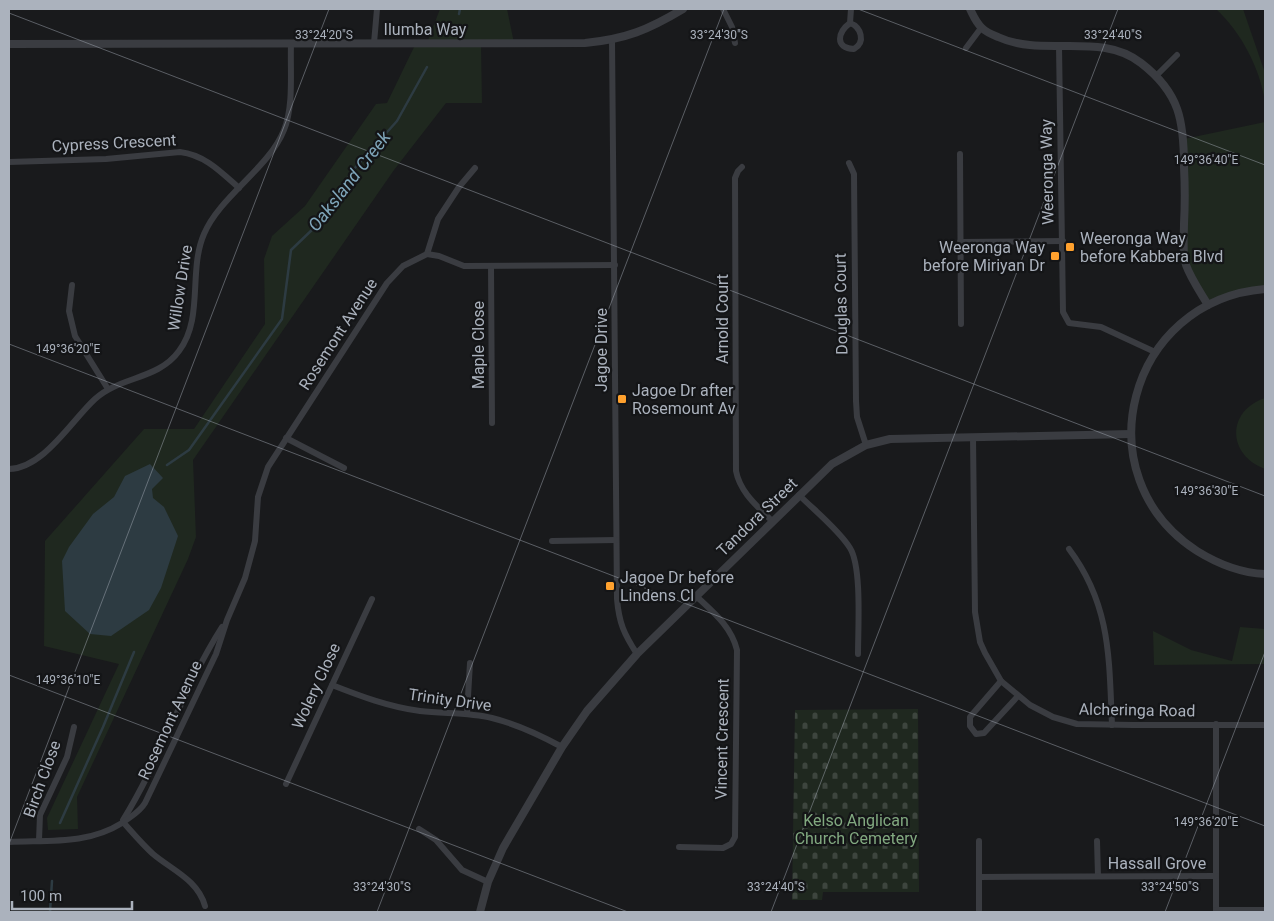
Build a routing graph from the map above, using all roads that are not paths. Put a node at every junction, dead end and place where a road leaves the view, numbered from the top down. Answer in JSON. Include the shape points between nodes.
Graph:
{"nodes":[{"id":1,"x":377,"y":9,"type":"edge"},
{"id":2,"x":683,"y":9,"type":"edge"},
{"id":3,"x":723,"y":9,"type":"edge"},
{"id":4,"x":851,"y":9,"type":"edge"},
{"id":5,"x":970,"y":9,"type":"edge"},
{"id":6,"x":850,"y":23,"type":"dead end"},
{"id":7,"x":981,"y":28,"type":"junction"},
{"id":8,"x":612,"y":40,"type":"junction"},
{"id":9,"x":374,"y":43,"type":"junction"},
{"id":10,"x":735,"y":43,"type":"dead end"},
{"id":11,"x":9,"y":44,"type":"edge"},
{"id":12,"x":291,"y":44,"type":"junction"},
{"id":13,"x":1058,"y":46,"type":"junction"},
{"id":14,"x":966,"y":48,"type":"dead end"},
{"id":15,"x":1177,"y":56,"type":"dead end"},
{"id":16,"x":1156,"y":76,"type":"junction"},
{"id":17,"x":960,"y":154,"type":"dead end"},
{"id":18,"x":9,"y":162,"type":"edge"},
{"id":19,"x":849,"y":163,"type":"dead end"},
{"id":20,"x":742,"y":167,"type":"dead end"},
{"id":21,"x":475,"y":168,"type":"dead end"},
{"id":22,"x":239,"y":188,"type":"junction"},
{"id":23,"x":1063,"y":241,"type":"junction"},
{"id":24,"x":960,"y":242,"type":"junction"},
{"id":25,"x":427,"y":254,"type":"junction"},
{"id":26,"x":614,"y":265,"type":"junction"},
{"id":27,"x":491,"y":266,"type":"junction"},
{"id":28,"x":72,"y":285,"type":"dead end"},
{"id":29,"x":1265,"y":289,"type":"edge"},
{"id":30,"x":1208,"y":306,"type":"junction"},
{"id":31,"x":961,"y":324,"type":"dead end"},
{"id":32,"x":1155,"y":352,"type":"junction"},
{"id":33,"x":108,"y":389,"type":"junction"},
{"id":34,"x":492,"y":424,"type":"dead end"},
{"id":35,"x":1132,"y":434,"type":"junction"},
{"id":36,"x":973,"y":437,"type":"junction"},
{"id":37,"x":286,"y":438,"type":"junction"},
{"id":38,"x":866,"y":445,"type":"junction"},
{"id":39,"x":344,"y":468,"type":"dead end"},
{"id":40,"x":9,"y":469,"type":"edge"},
{"id":41,"x":799,"y":495,"type":"junction"},
{"id":42,"x":772,"y":521,"type":"junction"},
{"id":43,"x":616,"y":540,"type":"junction"},
{"id":44,"x":552,"y":541,"type":"dead end"},
{"id":45,"x":1069,"y":549,"type":"dead end"},
{"id":46,"x":1265,"y":574,"type":"edge"},
{"id":47,"x":696,"y":596,"type":"junction"},
{"id":48,"x":372,"y":599,"type":"dead end"},
{"id":49,"x":227,"y":620,"type":"junction"},
{"id":50,"x":637,"y":654,"type":"junction"},
{"id":51,"x":858,"y":654,"type":"dead end"},
{"id":52,"x":470,"y":663,"type":"dead end"},
{"id":53,"x":1001,"y":680,"type":"junction"},
{"id":54,"x":332,"y":685,"type":"junction"},
{"id":55,"x":1018,"y":696,"type":"junction"},
{"id":56,"x":467,"y":713,"type":"junction"},
{"id":57,"x":1216,"y":724,"type":"junction"},
{"id":58,"x":1112,"y":725,"type":"junction"},
{"id":59,"x":1265,"y":725,"type":"edge"},
{"id":60,"x":74,"y":728,"type":"dead end"},
{"id":61,"x":562,"y":747,"type":"junction"},
{"id":62,"x":286,"y":784,"type":"dead end"},
{"id":63,"x":123,"y":822,"type":"junction"},
{"id":64,"x":419,"y":829,"type":"dead end"},
{"id":65,"x":39,"y":840,"type":"junction"},
{"id":66,"x":979,"y":841,"type":"dead end"},
{"id":67,"x":1097,"y":841,"type":"dead end"},
{"id":68,"x":9,"y":842,"type":"edge"},
{"id":69,"x":680,"y":848,"type":"dead end"},
{"id":70,"x":1098,"y":876,"type":"junction"},
{"id":71,"x":1216,"y":876,"type":"junction"},
{"id":72,"x":980,"y":877,"type":"junction"},
{"id":73,"x":488,"y":882,"type":"junction"},
{"id":74,"x":205,"y":906,"type":"dead end"},
{"id":75,"x":1265,"y":910,"type":"edge"},
{"id":76,"x":1216,"y":911,"type":"edge"},
{"id":77,"x":480,"y":912,"type":"edge"},
{"id":78,"x":979,"y":912,"type":"edge"}],
"edges":[{"from":1,"to":9,"type":"street"},
{"from":2,"to":8,"type":"street","name":"Ilumba Way","via":[[652,27]]},
{"from":3,"to":10,"type":"street"},
{"from":4,"to":6,"type":"street"},
{"from":5,"to":7,"type":"street"},
{"from":7,"to":13,"type":"street","via":[[1013,43]]},
{"from":7,"to":14,"type":"street"},
{"from":8,"to":9,"type":"street","name":"Ilumba Way","via":[[585,43]]},
{"from":8,"to":26,"type":"street","name":"Jagoe Drive"},
{"from":9,"to":12,"type":"street","name":"Ilumba Way"},
{"from":11,"to":12,"type":"street","name":"Ilumba Way"},
{"from":12,"to":22,"type":"street","name":"Willow Drive","via":[[289,114],[285,129],[275,147]]},
{"from":13,"to":16,"type":"street","via":[[1091,46],[1120,52],[1140,62]]},
{"from":13,"to":23,"type":"street","name":"Weeronga Way"},
{"from":15,"to":16,"type":"street"},
{"from":16,"to":30,"type":"street","via":[[1173,97],[1183,126],[1185,257],[1189,272]]},
{"from":17,"to":24,"type":"street"},
{"from":18,"to":22,"type":"street","name":"Cypress Crescent","via":[[191,153],[207,160]]},
{"from":19,"to":38,"type":"street","name":"Douglas Court","via":[[854,174],[856,401],[857,417]]},
{"from":20,"to":42,"type":"street","name":"Arnold Court","via":[[735,178],[736,471],[744,492]]},
{"from":21,"to":25,"type":"street","via":[[438,219]]},
{"from":22,"to":33,"type":"street","name":"Willow Drive","via":[[214,216],[204,234],[198,253],[189,332],[179,352],[152,373]]},
{"from":23,"to":24,"type":"street"},
{"from":23,"to":32,"type":"street","name":"Weeronga Way","via":[[1062,312],[1066,320],[1073,324],[1101,327]]},
{"from":24,"to":31,"type":"street"},
{"from":25,"to":27,"type":"street","via":[[464,266]]},
{"from":25,"to":37,"type":"street","name":"Rosemont Avenue","via":[[403,266],[387,283]]},
{"from":26,"to":27,"type":"street"},
{"from":26,"to":43,"type":"street","name":"Jagoe Drive"},
{"from":27,"to":34,"type":"street","name":"Maple Close"},
{"from":28,"to":33,"type":"street","via":[[69,311],[75,336]]},
{"from":29,"to":30,"type":"street","via":[[1232,295]]},
{"from":30,"to":32,"type":"street","via":[[1177,326]]},
{"from":32,"to":35,"type":"street","via":[[1136,398]]},
{"from":33,"to":40,"type":"street","name":"Willow Drive","via":[[38,459]]},
{"from":35,"to":36,"type":"street","name":"Tandora Street"},
{"from":35,"to":46,"type":"street","via":[[1135,464],[1143,487],[1159,517],[1171,530],[1187,545],[1222,564]]},
{"from":36,"to":38,"type":"street","name":"Tandora Street","via":[[890,439]]},
{"from":36,"to":53,"type":"street","name":"Alcheringa Road","via":[[975,612],[980,642]]},
{"from":37,"to":39,"type":"street"},
{"from":37,"to":49,"type":"street","name":"Rosemont Avenue","via":[[262,482],[251,560]]},
{"from":38,"to":41,"type":"street","name":"Tandora Street","via":[[832,464]]},
{"from":41,"to":42,"type":"street","name":"Tandora Street"},
{"from":41,"to":51,"type":"street","via":[[844,540],[853,555],[857,570]]},
{"from":42,"to":47,"type":"street","name":"Tandora Street"},
{"from":43,"to":44,"type":"street"},
{"from":43,"to":50,"type":"street","name":"Jagoe Drive","via":[[618,615]]},
{"from":45,"to":58,"type":"street","via":[[1091,583],[1103,621],[1110,670]]},
{"from":47,"to":50,"type":"street","name":"Tandora Street"},
{"from":47,"to":69,"type":"street","name":"Vincent Crescent","via":[[729,629],[737,650],[735,837],[727,847]]},
{"from":48,"to":54,"type":"street","name":"Wolery Close"},
{"from":49,"to":63,"type":"street","name":"Rosemont Avenue","via":[[207,650]]},
{"from":49,"to":63,"type":"street","name":"Rosemont Avenue","via":[[216,654],[150,794],[140,810]]},
{"from":50,"to":61,"type":"street","name":"Tandora Street","via":[[604,690]]},
{"from":52,"to":56,"type":"street"},
{"from":53,"to":55,"type":"street","name":"Alcheringa Road"},
{"from":53,"to":55,"type":"street","via":[[970,717],[970,726],[976,734],[984,733]]},
{"from":54,"to":56,"type":"street","name":"Trinity Drive","via":[[369,699],[411,709]]},
{"from":54,"to":62,"type":"street","name":"Wolery Close"},
{"from":55,"to":58,"type":"street","name":"Alcheringa Road","via":[[1039,710],[1062,719]]},
{"from":56,"to":61,"type":"street","name":"Trinity Drive","via":[[535,733]]},
{"from":57,"to":58,"type":"street","name":"Alcheringa Road"},
{"from":57,"to":59,"type":"street","name":"Alcheringa Road"},
{"from":57,"to":71,"type":"street"},
{"from":60,"to":65,"type":"street","name":"Birch Close","via":[[66,757],[40,815]]},
{"from":61,"to":73,"type":"street","name":"Tandora Street","via":[[503,848]]},
{"from":63,"to":65,"type":"street","name":"Rosemont Avenue","via":[[92,837]]},
{"from":63,"to":74,"type":"street","via":[[153,854],[192,884]]},
{"from":64,"to":73,"type":"street","via":[[436,840],[462,870]]},
{"from":65,"to":68,"type":"street","name":"Rosemont Avenue"},
{"from":66,"to":72,"type":"street"},
{"from":67,"to":70,"type":"street","name":"Hassall Grove"},
{"from":70,"to":71,"type":"street","name":"Hassall Grove"},
{"from":70,"to":72,"type":"street","name":"Hassall Grove"},
{"from":71,"to":76,"type":"street"},
{"from":72,"to":78,"type":"street"},
{"from":73,"to":77,"type":"street","name":"Tandora Street"},
{"from":75,"to":76,"type":"street"}]}
